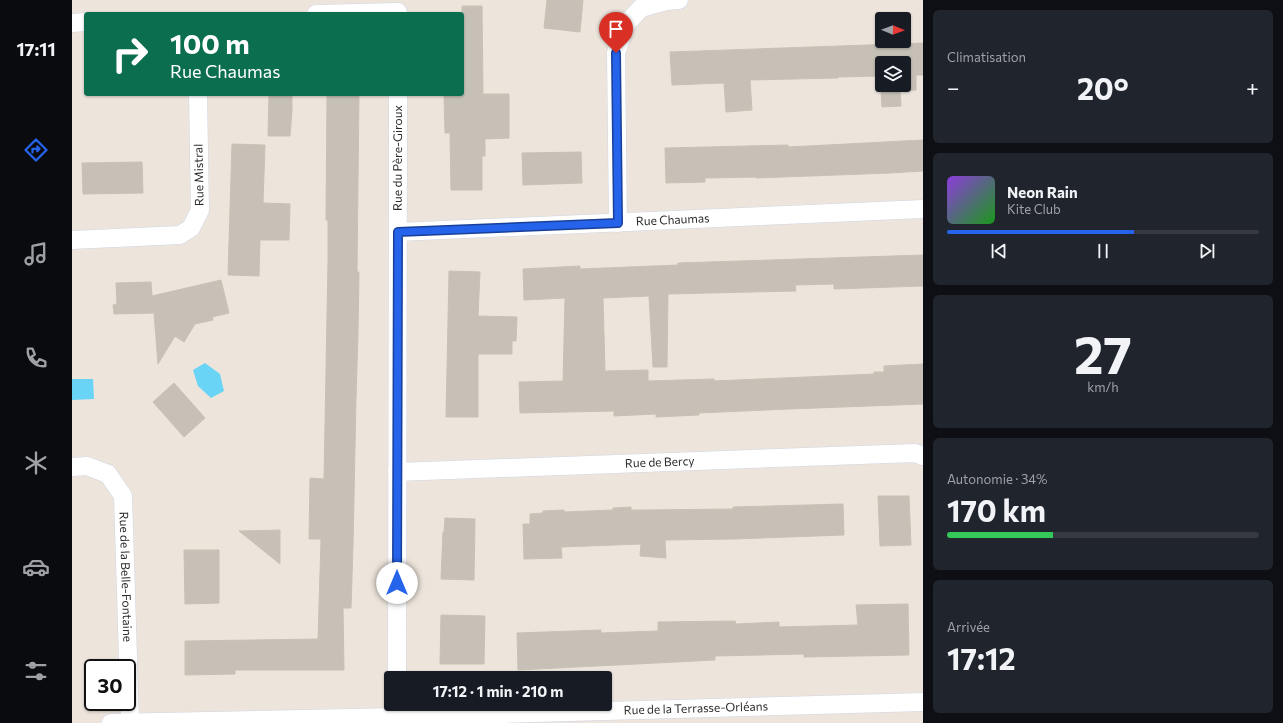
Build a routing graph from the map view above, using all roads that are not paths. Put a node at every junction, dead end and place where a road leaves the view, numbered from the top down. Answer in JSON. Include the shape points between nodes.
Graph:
{"nodes":[{"id":1,"x":679,"y":0,"type":"edge"},
{"id":2,"x":398,"y":9,"type":"edge"},
{"id":3,"x":349,"y":12,"type":"edge"},
{"id":4,"x":84,"y":22,"type":"edge"},
{"id":5,"x":72,"y":23,"type":"edge"},
{"id":6,"x":198,"y":96,"type":"edge"},
{"id":7,"x":398,"y":96,"type":"edge"},
{"id":8,"x":923,"y":209,"type":"edge"},
{"id":9,"x":618,"y":223,"type":"junction"},
{"id":10,"x":398,"y":232,"type":"junction"},
{"id":11,"x":72,"y":240,"type":"edge"},
{"id":12,"x":923,"y":456,"type":"edge"},
{"id":13,"x":72,"y":467,"type":"edge"},
{"id":14,"x":397,"y":472,"type":"junction"},
{"id":15,"x":397,"y":671,"type":"edge"},
{"id":16,"x":923,"y":702,"type":"edge"},
{"id":17,"x":397,"y":715,"type":"edge"},
{"id":18,"x":130,"y":722,"type":"edge"},
{"id":19,"x":111,"y":723,"type":"edge"}],
"edges":[{"from":1,"to":9,"type":"street","via":[[641,8],[626,24],[616,53]]},
{"from":2,"to":3,"type":"street"},
{"from":4,"to":5,"type":"street"},
{"from":6,"to":11,"type":"street","name":"Rue Mistral","via":[[200,210],[191,228],[180,235]]},
{"from":7,"to":10,"type":"street","name":"Rue du Père-Giroux"},
{"from":8,"to":9,"type":"street","name":"Rue Chaumas"},
{"from":9,"to":10,"type":"street","name":"Rue Chaumas"},
{"from":10,"to":14,"type":"street","name":"Rue du Père-Giroux"},
{"from":12,"to":14,"type":"street","name":"Rue de Bercy","via":[[915,453]]},
{"from":13,"to":18,"type":"street","name":"Rue de la Belle-Fontaine","via":[[87,466],[108,474],[123,496]]},
{"from":14,"to":15,"type":"street","name":"Rue du Père-Giroux"},
{"from":16,"to":17,"type":"street","name":"Rue de la Terrasse-Orléans"},
{"from":17,"to":18,"type":"street","name":"Rue de la Terrasse-Orléans"},
{"from":18,"to":19,"type":"street","name":"Rue de la Terrasse-Orléans"}]}
